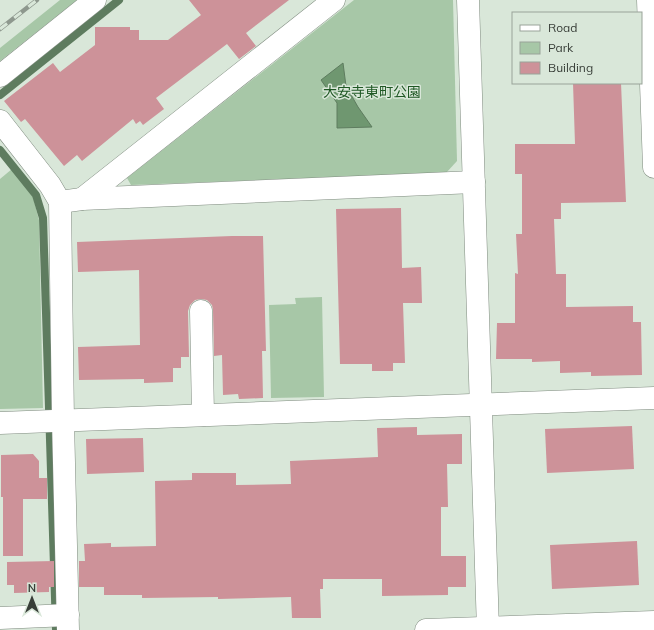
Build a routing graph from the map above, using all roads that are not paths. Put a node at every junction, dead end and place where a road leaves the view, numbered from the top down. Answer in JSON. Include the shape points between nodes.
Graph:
{"nodes":[{"id":1,"x":95,"y":0,"type":"edge"},
{"id":2,"x":334,"y":0,"type":"edge"},
{"id":3,"x":468,"y":0,"type":"edge"},
{"id":4,"x":648,"y":0,"type":"edge"},
{"id":5,"x":0,"y":76,"type":"edge"},
{"id":6,"x":0,"y":121,"type":"edge"},
{"id":7,"x":654,"y":167,"type":"edge"},
{"id":8,"x":474,"y":182,"type":"junction"},
{"id":9,"x":82,"y":199,"type":"junction"},
{"id":10,"x":60,"y":202,"type":"junction"},
{"id":11,"x":201,"y":311,"type":"dead end"},
{"id":12,"x":654,"y":398,"type":"edge"},
{"id":13,"x":481,"y":405,"type":"junction"},
{"id":14,"x":203,"y":416,"type":"junction"},
{"id":15,"x":54,"y":421,"type":"junction"},
{"id":16,"x":0,"y":423,"type":"edge"},
{"id":17,"x":0,"y":618,"type":"edge"},
{"id":18,"x":62,"y":619,"type":"edge"},
{"id":19,"x":654,"y":622,"type":"edge"},
{"id":20,"x":488,"y":629,"type":"edge"},
{"id":21,"x":426,"y":630,"type":"edge"}],
"edges":[{"from":1,"to":5,"type":"street"},
{"from":2,"to":9,"type":"street"},
{"from":3,"to":8,"type":"street"},
{"from":4,"to":7,"type":"street"},
{"from":6,"to":10,"type":"street","via":[[50,185]]},
{"from":8,"to":9,"type":"street"},
{"from":8,"to":13,"type":"street"},
{"from":9,"to":10,"type":"street"},
{"from":10,"to":15,"type":"street"},
{"from":11,"to":14,"type":"street"},
{"from":12,"to":13,"type":"street"},
{"from":13,"to":14,"type":"street"},
{"from":13,"to":20,"type":"street"},
{"from":14,"to":15,"type":"street"},
{"from":15,"to":16,"type":"street"},
{"from":15,"to":18,"type":"street"},
{"from":17,"to":18,"type":"street"},
{"from":19,"to":20,"type":"street"},
{"from":20,"to":21,"type":"street"}]}
